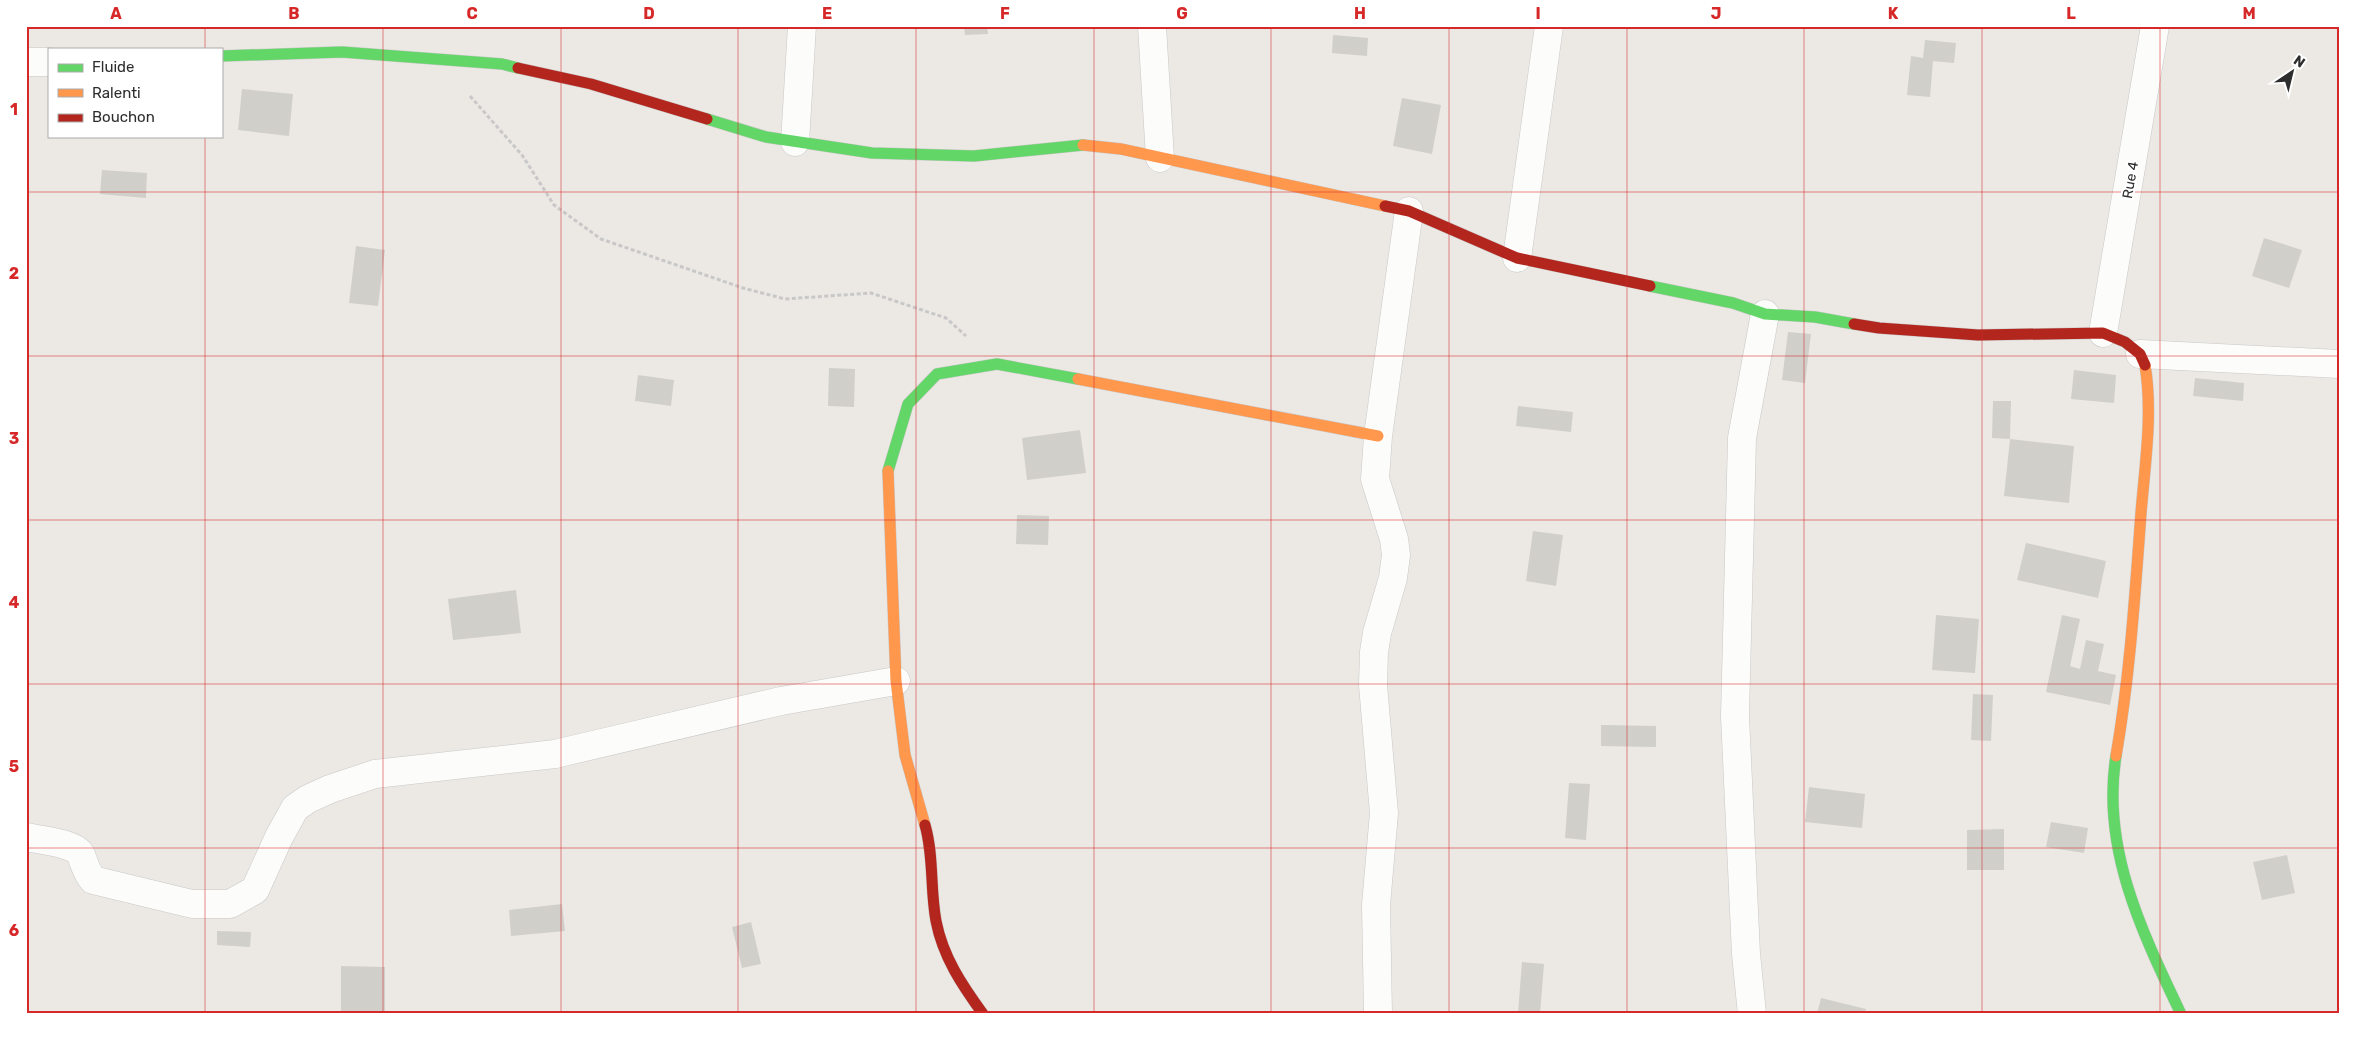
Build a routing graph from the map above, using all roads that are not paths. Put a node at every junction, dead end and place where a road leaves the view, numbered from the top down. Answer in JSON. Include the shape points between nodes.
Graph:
{"nodes":[{"id":1,"x":802,"y":26,"type":"edge"},
{"id":2,"x":1152,"y":26,"type":"edge"},
{"id":3,"x":1549,"y":26,"type":"edge"},
{"id":4,"x":2155,"y":26,"type":"edge"},
{"id":5,"x":222,"y":56,"type":"edge"},
{"id":6,"x":26,"y":62,"type":"edge"},
{"id":7,"x":48,"y":62,"type":"edge"},
{"id":8,"x":795,"y":142,"type":"junction"},
{"id":9,"x":1160,"y":158,"type":"junction"},
{"id":10,"x":1409,"y":211,"type":"junction"},
{"id":11,"x":1517,"y":258,"type":"junction"},
{"id":12,"x":1765,"y":314,"type":"junction"},
{"id":13,"x":2103,"y":333,"type":"junction"},
{"id":14,"x":2140,"y":354,"type":"junction"},
{"id":15,"x":2339,"y":364,"type":"edge"},
{"id":16,"x":1378,"y":436,"type":"junction"},
{"id":17,"x":896,"y":681,"type":"junction"},
{"id":18,"x":26,"y":837,"type":"edge"},
{"id":19,"x":983,"y":1014,"type":"edge"},
{"id":20,"x":1378,"y":1014,"type":"edge"},
{"id":21,"x":1752,"y":1014,"type":"edge"},
{"id":22,"x":2180,"y":1014,"type":"edge"}],
"edges":[{"from":1,"to":8,"type":"street"},
{"from":2,"to":9,"type":"street"},
{"from":3,"to":11,"type":"street"},
{"from":4,"to":13,"type":"street","name":"Rue 4"},
{"from":5,"to":8,"type":"street","via":[[342,52],[502,64],[591,84],[766,138]]},
{"from":6,"to":7,"type":"street"},
{"from":8,"to":9,"type":"street","via":[[872,153],[974,156],[1076,144]]},
{"from":9,"to":10,"type":"street"},
{"from":10,"to":11,"type":"street"},
{"from":10,"to":16,"type":"street"},
{"from":11,"to":12,"type":"street","via":[[1732,303]]},
{"from":12,"to":13,"type":"street","via":[[1815,317],[1879,328],[1978,335]]},
{"from":12,"to":21,"type":"street","via":[[1742,438],[1735,706],[1746,954]]},
{"from":13,"to":14,"type":"street","via":[[2125,342]]},
{"from":14,"to":15,"type":"street"},
{"from":14,"to":22,"type":"street","via":[[2149,394],[2148,413],[2112,821],[2124,880]]},
{"from":16,"to":17,"type":"street","via":[[997,364],[937,374],[908,404],[888,473]]},
{"from":16,"to":20,"type":"street","via":[[1375,479],[1396,555],[1374,652],[1373,685],[1384,813],[1376,905]]},
{"from":17,"to":18,"type":"street","via":[[781,701],[555,754],[375,774],[330,789],[308,798],[296,808],[255,890],[230,904],[192,904],[101,883],[87,873],[81,854],[74,847]]},
{"from":17,"to":19,"type":"street","via":[[905,755],[929,839],[936,921],[944,950],[957,978]]}]}
